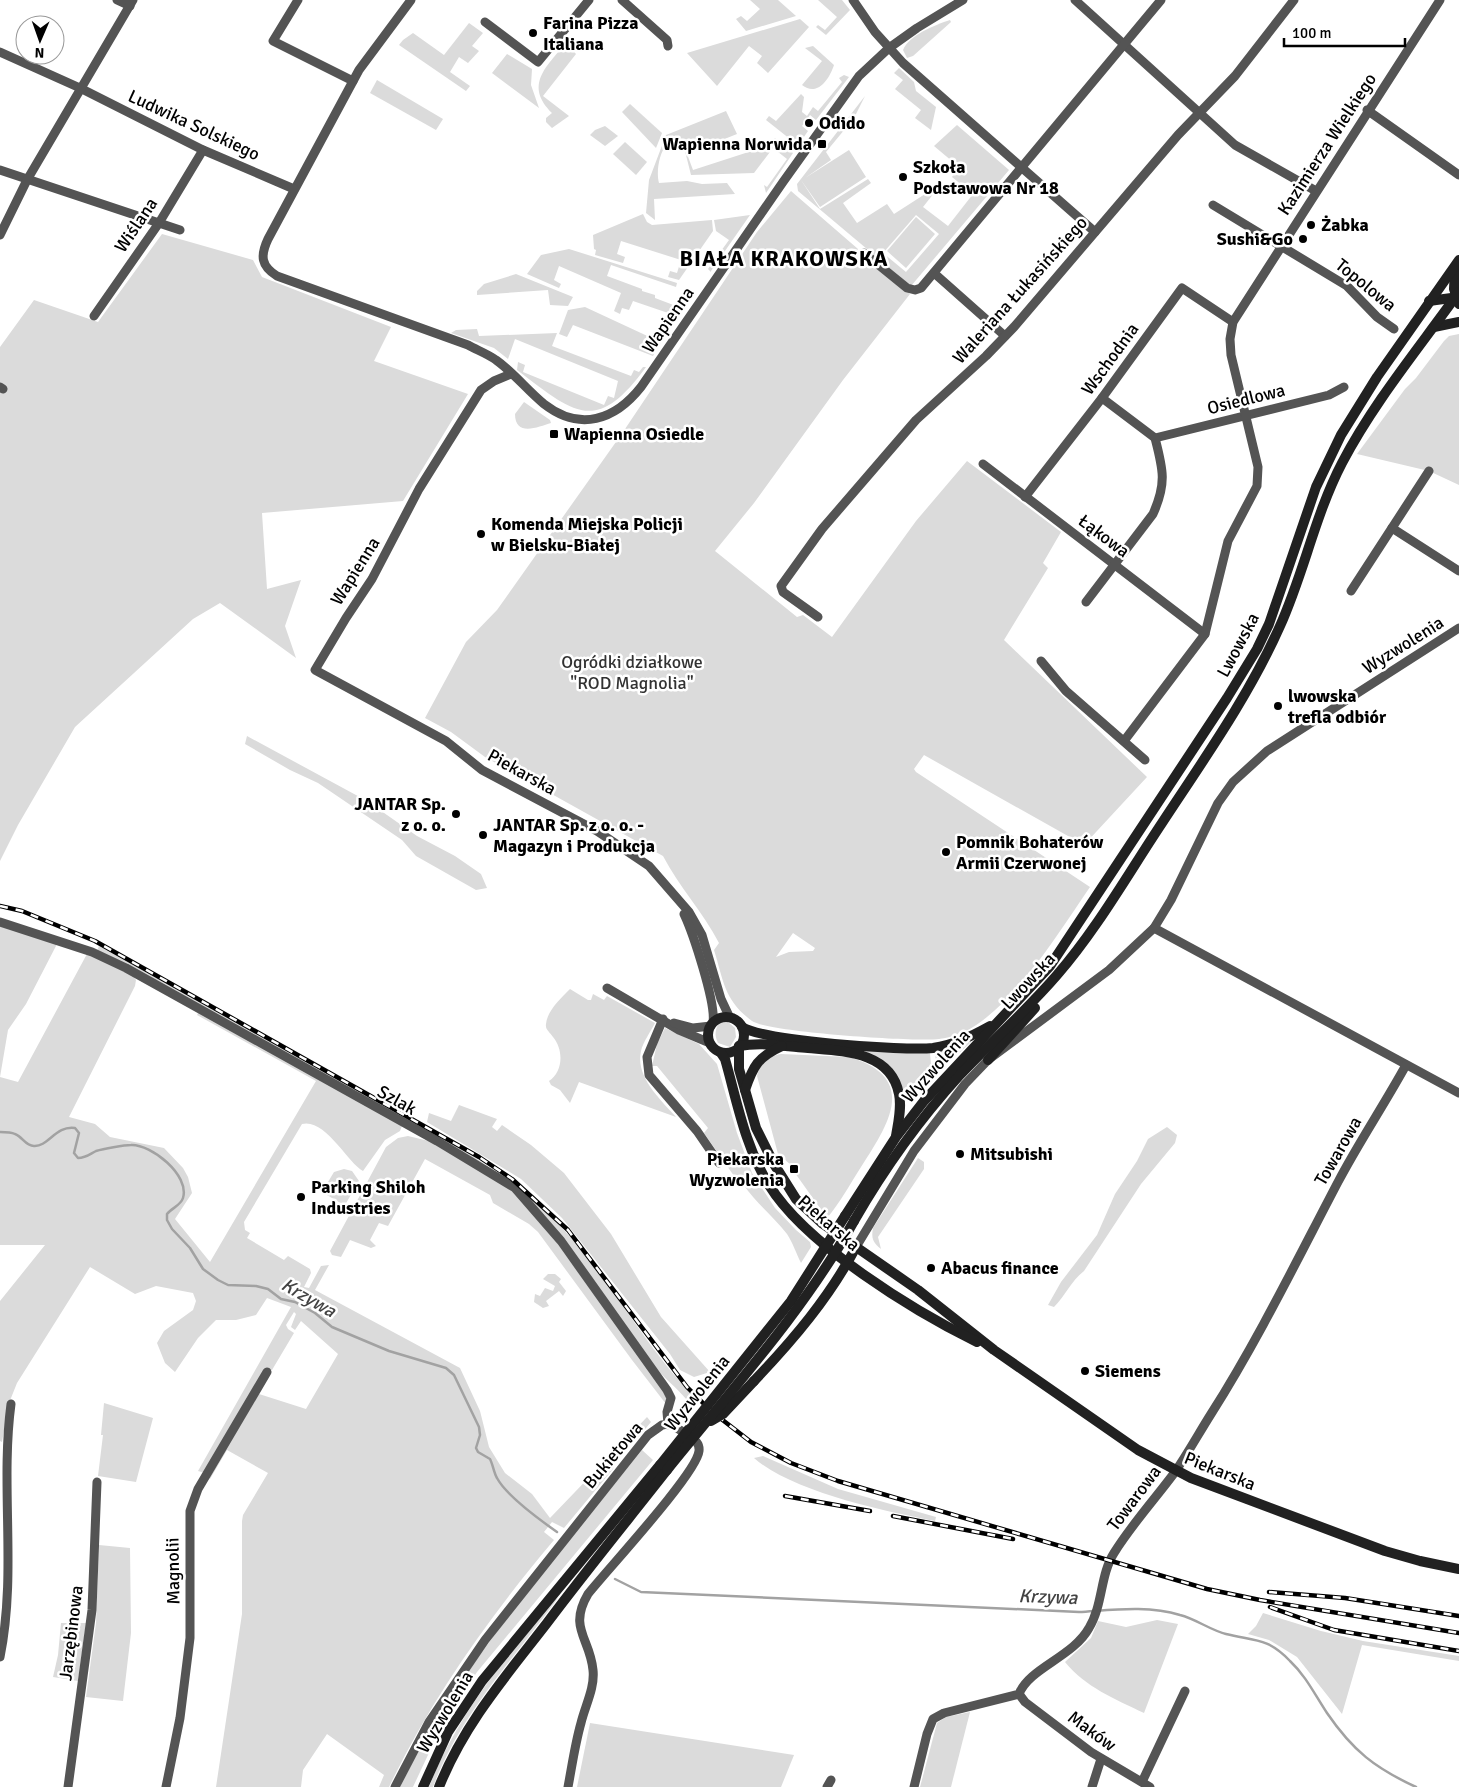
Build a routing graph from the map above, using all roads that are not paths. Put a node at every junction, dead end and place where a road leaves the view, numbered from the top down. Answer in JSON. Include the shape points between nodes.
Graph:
{"nodes":[{"id":1,"x":117,"y":0,"type":"edge"},
{"id":2,"x":298,"y":0,"type":"edge"},
{"id":3,"x":411,"y":0,"type":"edge"},
{"id":4,"x":589,"y":0,"type":"edge"},
{"id":5,"x":622,"y":0,"type":"edge"},
{"id":6,"x":853,"y":0,"type":"edge"},
{"id":7,"x":963,"y":0,"type":"edge"},
{"id":8,"x":1075,"y":0,"type":"edge"},
{"id":9,"x":1161,"y":0,"type":"edge"},
{"id":10,"x":1294,"y":0,"type":"edge"},
{"id":11,"x":1440,"y":0,"type":"edge"},
{"id":12,"x":132,"y":3,"type":"edge"},
{"id":13,"x":485,"y":22,"type":"dead end"},
{"id":14,"x":1125,"y":45,"type":"junction"},
{"id":15,"x":668,"y":46,"type":"dead end"},
{"id":16,"x":889,"y":48,"type":"junction"},
{"id":17,"x":0,"y":52,"type":"edge"},
{"id":18,"x":353,"y":81,"type":"junction"},
{"id":19,"x":80,"y":88,"type":"junction"},
{"id":20,"x":1367,"y":110,"type":"junction"},
{"id":21,"x":1200,"y":112,"type":"junction"},
{"id":22,"x":203,"y":150,"type":"junction"},
{"id":23,"x":1022,"y":168,"type":"junction"},
{"id":24,"x":0,"y":170,"type":"edge"},
{"id":25,"x":1459,"y":175,"type":"edge"},
{"id":26,"x":27,"y":180,"type":"junction"},
{"id":27,"x":294,"y":189,"type":"junction"},
{"id":28,"x":1316,"y":191,"type":"junction"},
{"id":29,"x":1213,"y":205,"type":"dead end"},
{"id":30,"x":159,"y":223,"type":"junction"},
{"id":31,"x":180,"y":230,"type":"dead end"},
{"id":32,"x":1094,"y":232,"type":"junction"},
{"id":33,"x":0,"y":235,"type":"edge"},
{"id":34,"x":1282,"y":244,"type":"junction"},
{"id":35,"x":864,"y":252,"type":"dead end"},
{"id":36,"x":1457,"y":263,"type":"edge"},
{"id":37,"x":934,"y":273,"type":"junction"},
{"id":38,"x":1458,"y":298,"type":"edge"},
{"id":39,"x":1430,"y":301,"type":"junction"},
{"id":40,"x":94,"y":316,"type":"dead end"},
{"id":41,"x":1233,"y":322,"type":"junction"},
{"id":42,"x":1459,"y":322,"type":"edge"},
{"id":43,"x":1434,"y":327,"type":"junction"},
{"id":44,"x":1394,"y":329,"type":"dead end"},
{"id":45,"x":1005,"y":336,"type":"junction"},
{"id":46,"x":511,"y":374,"type":"junction"},
{"id":47,"x":1344,"y":387,"type":"dead end"},
{"id":48,"x":1102,"y":398,"type":"junction"},
{"id":49,"x":1244,"y":416,"type":"junction"},
{"id":50,"x":1155,"y":438,"type":"junction"},
{"id":51,"x":983,"y":464,"type":"dead end"},
{"id":52,"x":1429,"y":471,"type":"dead end"},
{"id":53,"x":1025,"y":497,"type":"junction"},
{"id":54,"x":1392,"y":528,"type":"junction"},
{"id":55,"x":1116,"y":565,"type":"junction"},
{"id":56,"x":1459,"y":571,"type":"edge"},
{"id":57,"x":1351,"y":591,"type":"dead end"},
{"id":58,"x":1086,"y":602,"type":"dead end"},
{"id":59,"x":818,"y":617,"type":"dead end"},
{"id":60,"x":1459,"y":628,"type":"edge"},
{"id":61,"x":1205,"y":634,"type":"junction"},
{"id":62,"x":1041,"y":661,"type":"dead end"},
{"id":63,"x":316,"y":670,"type":"joint"},
{"id":64,"x":1124,"y":741,"type":"junction"},
{"id":65,"x":1145,"y":760,"type":"dead end"},
{"id":66,"x":678,"y":900,"type":"junction"},
{"id":67,"x":0,"y":922,"type":"edge"},
{"id":68,"x":1154,"y":928,"type":"junction"},
{"id":69,"x":1056,"y":976,"type":"junction"},
{"id":70,"x":607,"y":988,"type":"dead end"},
{"id":71,"x":730,"y":1016,"type":"junction"},
{"id":72,"x":663,"y":1019,"type":"junction"},
{"id":73,"x":1000,"y":1021,"type":"junction"},
{"id":74,"x":712,"y":1024,"type":"junction"},
{"id":75,"x":742,"y":1027,"type":"junction"},
{"id":76,"x":710,"y":1043,"type":"junction"},
{"id":77,"x":990,"y":1044,"type":"joint"},
{"id":78,"x":739,"y":1046,"type":"junction"},
{"id":79,"x":783,"y":1046,"type":"junction"},
{"id":80,"x":721,"y":1054,"type":"junction"},
{"id":81,"x":988,"y":1060,"type":"junction"},
{"id":82,"x":1406,"y":1065,"type":"junction"},
{"id":83,"x":745,"y":1091,"type":"junction"},
{"id":84,"x":1459,"y":1093,"type":"edge"},
{"id":85,"x":896,"y":1137,"type":"junction"},
{"id":86,"x":719,"y":1163,"type":"dead end"},
{"id":87,"x":850,"y":1218,"type":"junction"},
{"id":88,"x":856,"y":1247,"type":"junction"},
{"id":89,"x":848,"y":1262,"type":"junction"},
{"id":90,"x":994,"y":1350,"type":"junction"},
{"id":91,"x":267,"y":1372,"type":"dead end"},
{"id":92,"x":11,"y":1404,"type":"dead end"},
{"id":93,"x":668,"y":1424,"type":"junction"},
{"id":94,"x":704,"y":1425,"type":"junction"},
{"id":95,"x":664,"y":1468,"type":"junction"},
{"id":96,"x":1176,"y":1471,"type":"junction"},
{"id":97,"x":97,"y":1482,"type":"dead end"},
{"id":98,"x":1459,"y":1569,"type":"edge"},
{"id":99,"x":0,"y":1657,"type":"edge"},
{"id":100,"x":1185,"y":1691,"type":"dead end"},
{"id":101,"x":1019,"y":1694,"type":"junction"},
{"id":102,"x":1101,"y":1759,"type":"junction"},
{"id":103,"x":1146,"y":1785,"type":"edge"},
{"id":104,"x":68,"y":1787,"type":"edge"},
{"id":105,"x":166,"y":1787,"type":"edge"},
{"id":106,"x":395,"y":1787,"type":"edge"},
{"id":107,"x":423,"y":1787,"type":"edge"},
{"id":108,"x":439,"y":1787,"type":"edge"},
{"id":109,"x":568,"y":1787,"type":"edge"},
{"id":110,"x":914,"y":1787,"type":"edge"},
{"id":111,"x":1092,"y":1787,"type":"edge"}],
"edges":[{"from":1,"to":12,"type":"street"},
{"from":2,"to":18,"type":"street","via":[[273,41]]},
{"from":3,"to":18,"type":"street"},
{"from":4,"to":13,"type":"street","via":[[538,62]]},
{"from":5,"to":15,"type":"street","via":[[667,40]]},
{"from":6,"to":16,"type":"street"},
{"from":7,"to":16,"type":"street","name":"Wapienna"},
{"from":8,"to":14,"type":"street"},
{"from":9,"to":14,"type":"street"},
{"from":10,"to":21,"type":"street","name":"Waleriana Łukasińskiego","via":[[1235,76]]},
{"from":11,"to":20,"type":"street","name":"Kazimierza Wielkiego"},
{"from":12,"to":19,"type":"street"},
{"from":14,"to":21,"type":"street"},
{"from":14,"to":23,"type":"street"},
{"from":16,"to":23,"type":"street"},
{"from":16,"to":46,"type":"street","name":"Wapienna","via":[[860,76],[833,110],[641,387],[623,407],[605,417],[576,418],[547,406]]},
{"from":17,"to":19,"type":"street","name":"Ludwika Solskiego"},
{"from":18,"to":27,"type":"street"},
{"from":19,"to":22,"type":"street","name":"Ludwika Solskiego"},
{"from":19,"to":26,"type":"street"},
{"from":20,"to":25,"type":"street"},
{"from":20,"to":28,"type":"street","name":"Kazimierza Wielkiego"},
{"from":21,"to":28,"type":"street","via":[[1235,145]]},
{"from":21,"to":32,"type":"street","name":"Waleriana Łukasińskiego"},
{"from":22,"to":27,"type":"street","name":"Ludwika Solskiego"},
{"from":22,"to":30,"type":"street","name":"Wiślana"},
{"from":23,"to":32,"type":"street"},
{"from":23,"to":37,"type":"street"},
{"from":24,"to":26,"type":"street"},
{"from":26,"to":30,"type":"street"},
{"from":26,"to":33,"type":"street"},
{"from":27,"to":46,"type":"street","name":"Wapienna","via":[[263,250],[263,264],[267,270],[468,346],[496,360]]},
{"from":28,"to":34,"type":"street","name":"Kazimierza Wielkiego"},
{"from":29,"to":34,"type":"street","name":"Topolowa"},
{"from":30,"to":31,"type":"street"},
{"from":30,"to":40,"type":"street","name":"Wiślana"},
{"from":32,"to":45,"type":"street","name":"Waleriana Łukasińskiego"},
{"from":34,"to":41,"type":"street","name":"Kazimierza Wielkiego"},
{"from":34,"to":44,"type":"street","name":"Topolowa","via":[[1347,286]]},
{"from":35,"to":37,"type":"street","via":[[911,290],[921,288]]},
{"from":36,"to":38,"type":"main road"},
{"from":36,"to":39,"type":"main road","name":"Lwowska"},
{"from":37,"to":45,"type":"street"},
{"from":38,"to":39,"type":"main road"},
{"from":38,"to":43,"type":"main road","name":"Lwowska"},
{"from":39,"to":73,"type":"main road","name":"Lwowska","via":[[1356,408],[1328,460],[1272,615],[1244,672],[1067,942],[1036,983]]},
{"from":41,"to":48,"type":"street","name":"Wschodnia","via":[[1182,288]]},
{"from":41,"to":49,"type":"street","name":"Kazimierza Wielkiego","via":[[1231,355]]},
{"from":42,"to":43,"type":"main road"},
{"from":43,"to":69,"type":"main road","name":"Lwowska","via":[[1370,416],[1341,465],[1291,601],[1250,686],[1102,915]]},
{"from":45,"to":59,"type":"street","name":"Waleriana Łukasińskiego","via":[[916,420],[822,529],[783,583],[783,592]]},
{"from":46,"to":63,"type":"street","name":"Wapienna","via":[[481,390]]},
{"from":47,"to":49,"type":"street","name":"Osiedlowa","via":[[1329,395]]},
{"from":48,"to":50,"type":"street"},
{"from":48,"to":53,"type":"street","name":"Wschodnia"},
{"from":49,"to":50,"type":"street","name":"Osiedlowa"},
{"from":49,"to":61,"type":"street","name":"Kazimierza Wielkiego","via":[[1258,467],[1258,481],[1228,541]]},
{"from":50,"to":55,"type":"street","via":[[1164,472],[1159,500],[1153,514]]},
{"from":51,"to":53,"type":"street","name":"Łąkowa"},
{"from":52,"to":54,"type":"street"},
{"from":53,"to":55,"type":"street","name":"Łąkowa"},
{"from":54,"to":56,"type":"street"},
{"from":54,"to":57,"type":"street"},
{"from":55,"to":58,"type":"street"},
{"from":55,"to":61,"type":"street","name":"Łąkowa"},
{"from":60,"to":68,"type":"street","name":"Wyzwolenia","via":[[1291,734],[1250,766],[1218,803]]},
{"from":61,"to":64,"type":"street","name":"Kazimierza Wielkiego"},
{"from":62,"to":64,"type":"street","via":[[1066,691]]},
{"from":63,"to":66,"type":"street","name":"Piekarska","via":[[446,741],[482,770],[622,846],[649,866]]},
{"from":64,"to":65,"type":"street"},
{"from":66,"to":71,"type":"street","name":"Piekarska","via":[[702,935],[721,999]]},
{"from":66,"to":74,"type":"street","name":"Piekarska","via":[[692,932],[714,1015]]},
{"from":67,"to":93,"type":"street","name":"Szlak","via":[[119,964],[437,1141],[515,1188],[561,1241],[667,1390],[671,1402],[667,1412]]},
{"from":68,"to":81,"type":"street","name":"Wyzwolenia","via":[[1109,970]]},
{"from":68,"to":82,"type":"street"},
{"from":69,"to":77,"type":"main road","name":"Lwowska"},
{"from":69,"to":81,"type":"main road","via":[[1050,992]]},
{"from":70,"to":72,"type":"street"},
{"from":71,"to":74,"type":"main road"},
{"from":71,"to":75,"type":"main road"},
{"from":72,"to":74,"type":"street","via":[[693,1028]]},
{"from":72,"to":76,"type":"street","via":[[686,1034]]},
{"from":72,"to":86,"type":"street","via":[[647,1056],[649,1075]]},
{"from":73,"to":75,"type":"main road","via":[[956,1043],[920,1048],[816,1041],[758,1034]]},
{"from":73,"to":85,"type":"main road","name":"Wyzwolenia","via":[[937,1086]]},
{"from":74,"to":76,"type":"main road","via":[[707,1035]]},
{"from":75,"to":78,"type":"main road","via":[[744,1037]]},
{"from":76,"to":80,"type":"main road"},
{"from":77,"to":87,"type":"main road","name":"Wyzwolenia","via":[[917,1126]]},
{"from":78,"to":79,"type":"main road"},
{"from":78,"to":80,"type":"main road"},
{"from":78,"to":83,"type":"main road","name":"Piekarska","via":[[739,1069]]},
{"from":79,"to":83,"type":"main road","via":[[767,1053],[756,1064]]},
{"from":79,"to":85,"type":"main road","via":[[861,1054],[883,1066],[899,1094]]},
{"from":80,"to":89,"type":"main road","name":"Piekarska","via":[[752,1150],[769,1184],[794,1217]]},
{"from":81,"to":88,"type":"street","name":"Wyzwolenia","via":[[965,1084],[914,1151]]},
{"from":82,"to":84,"type":"street"},
{"from":82,"to":96,"type":"street","name":"Towarowa","via":[[1353,1154],[1213,1412]]},
{"from":83,"to":88,"type":"main road","name":"Piekarska","via":[[762,1143],[784,1182],[809,1212]]},
{"from":85,"to":87,"type":"main road","name":"Wyzwolenia"},
{"from":87,"to":94,"type":"main road","name":"Wyzwolenia","bridge":true,"via":[[826,1269]]},
{"from":87,"to":95,"type":"main road","name":"Wyzwolenia","bridge":true},
{"from":88,"to":89,"type":"main road"},
{"from":88,"to":90,"type":"main road","name":"Piekarska","via":[[918,1290]]},
{"from":89,"to":90,"type":"main road","name":"Piekarska","via":[[960,1334]]},
{"from":89,"to":94,"type":"main road","bridge":true,"via":[[804,1326],[723,1414]]},
{"from":90,"to":96,"type":"main road","name":"Piekarska","via":[[1138,1450]]},
{"from":91,"to":105,"type":"street","name":"Magnolii","via":[[198,1489],[190,1511],[190,1638],[180,1718]]},
{"from":92,"to":99,"type":"street","via":[[1,1467],[6,1622]]},
{"from":93,"to":106,"type":"street","name":"Bukietowa","via":[[648,1436],[485,1640],[426,1728]]},
{"from":93,"to":109,"type":"street","name":"Bukietowa","via":[[696,1441],[698,1458],[582,1604],[579,1628],[593,1671],[592,1686],[578,1733]]},
{"from":94,"to":95,"type":"main road","name":"Wyzwolenia","bridge":true},
{"from":95,"to":107,"type":"main road","name":"Wyzwolenia","via":[[482,1681],[448,1732]]},
{"from":95,"to":108,"type":"main road","name":"Wyzwolenia","via":[[486,1700],[456,1747]]},
{"from":96,"to":98,"type":"main road","name":"Piekarska","via":[[1385,1551]]},
{"from":96,"to":101,"type":"street","name":"Towarowa","via":[[1113,1554],[1095,1616],[1083,1638],[1022,1686]]},
{"from":97,"to":104,"type":"street","name":"Jarzębinowa","via":[[92,1610]]},
{"from":100,"to":103,"type":"street"},
{"from":101,"to":102,"type":"street","name":"Maków","via":[[1025,1702]]},
{"from":101,"to":110,"type":"street","via":[[944,1713],[934,1719]]},
{"from":102,"to":103,"type":"street","name":"Maków"},
{"from":102,"to":111,"type":"street"}]}
